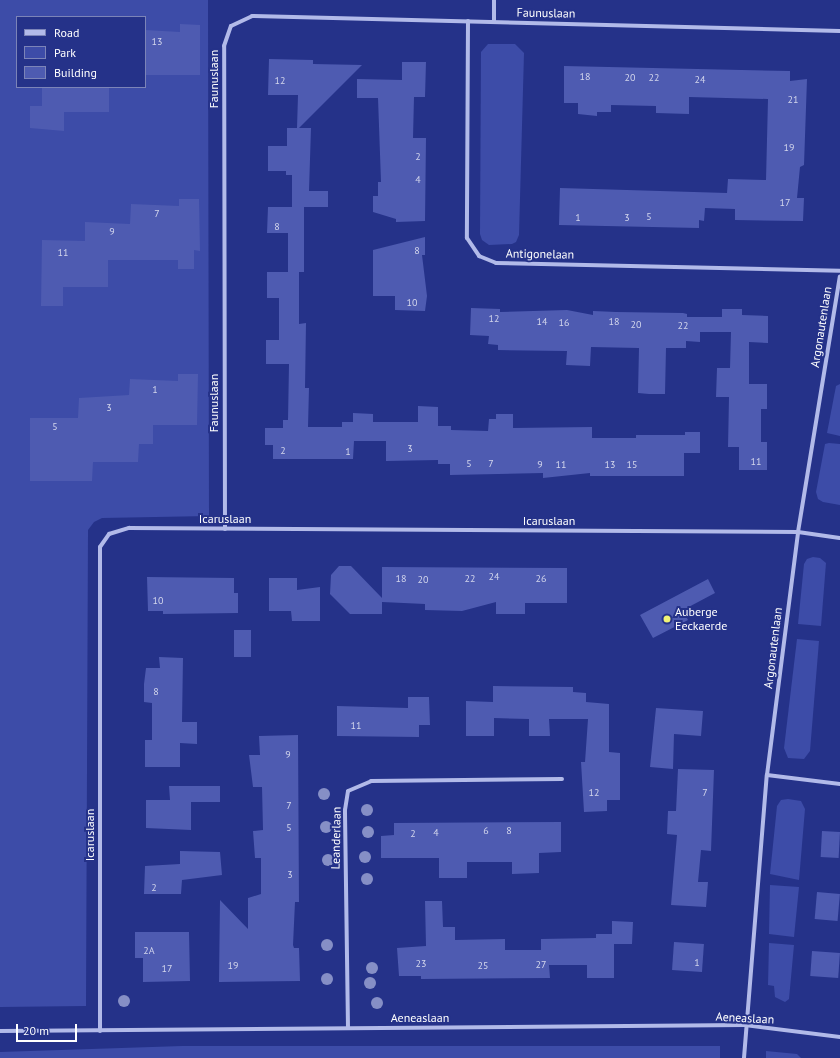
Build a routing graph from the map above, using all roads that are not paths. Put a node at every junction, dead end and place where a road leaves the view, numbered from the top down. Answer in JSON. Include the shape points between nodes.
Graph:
{"nodes":[{"id":1,"x":494,"y":0,"type":"edge"},
{"id":2,"x":468,"y":21,"type":"junction"},
{"id":3,"x":494,"y":22,"type":"junction"},
{"id":4,"x":840,"y":31,"type":"edge"},
{"id":5,"x":840,"y":271,"type":"edge"},
{"id":6,"x":840,"y":276,"type":"edge"},
{"id":7,"x":225,"y":529,"type":"junction"},
{"id":8,"x":798,"y":532,"type":"junction"},
{"id":9,"x":840,"y":538,"type":"edge"},
{"id":10,"x":767,"y":775,"type":"junction"},
{"id":11,"x":562,"y":779,"type":"dead end"},
{"id":12,"x":840,"y":784,"type":"edge"},
{"id":13,"x":745,"y":1026,"type":"junction"},
{"id":14,"x":348,"y":1028,"type":"junction"},
{"id":15,"x":0,"y":1031,"type":"edge"},
{"id":16,"x":100,"y":1031,"type":"junction"},
{"id":17,"x":840,"y":1037,"type":"edge"},
{"id":18,"x":744,"y":1058,"type":"edge"}],
"edges":[{"from":1,"to":3,"type":"street"},
{"from":2,"to":3,"type":"street","name":"Faunuslaan"},
{"from":2,"to":5,"type":"street","name":"Antigonelaan","via":[[467,238],[478,256],[496,263]]},
{"from":2,"to":7,"type":"street","name":"Faunuslaan","via":[[252,16],[231,26],[224,46]]},
{"from":3,"to":4,"type":"street","name":"Faunuslaan"},
{"from":6,"to":8,"type":"street","name":"Argonautenlaan"},
{"from":7,"to":8,"type":"street","name":"Icaruslaan"},
{"from":7,"to":16,"type":"street","name":"Icaruslaan","via":[[129,528],[109,534],[100,546]]},
{"from":8,"to":9,"type":"street","name":"Icaruslaan"},
{"from":8,"to":10,"type":"street","name":"Argonautenlaan"},
{"from":10,"to":12,"type":"street"},
{"from":10,"to":13,"type":"street","name":"Argonautenlaan"},
{"from":11,"to":14,"type":"street","name":"Leanderlaan","via":[[371,781],[348,791],[345,810]]},
{"from":13,"to":14,"type":"street","name":"Aeneaslaan"},
{"from":13,"to":17,"type":"street","name":"Aeneaslaan"},
{"from":13,"to":18,"type":"street","name":"Argonautenlaan"},
{"from":14,"to":16,"type":"street","name":"Aeneaslaan"},
{"from":15,"to":16,"type":"street","name":"Aeneaslaan"}]}
